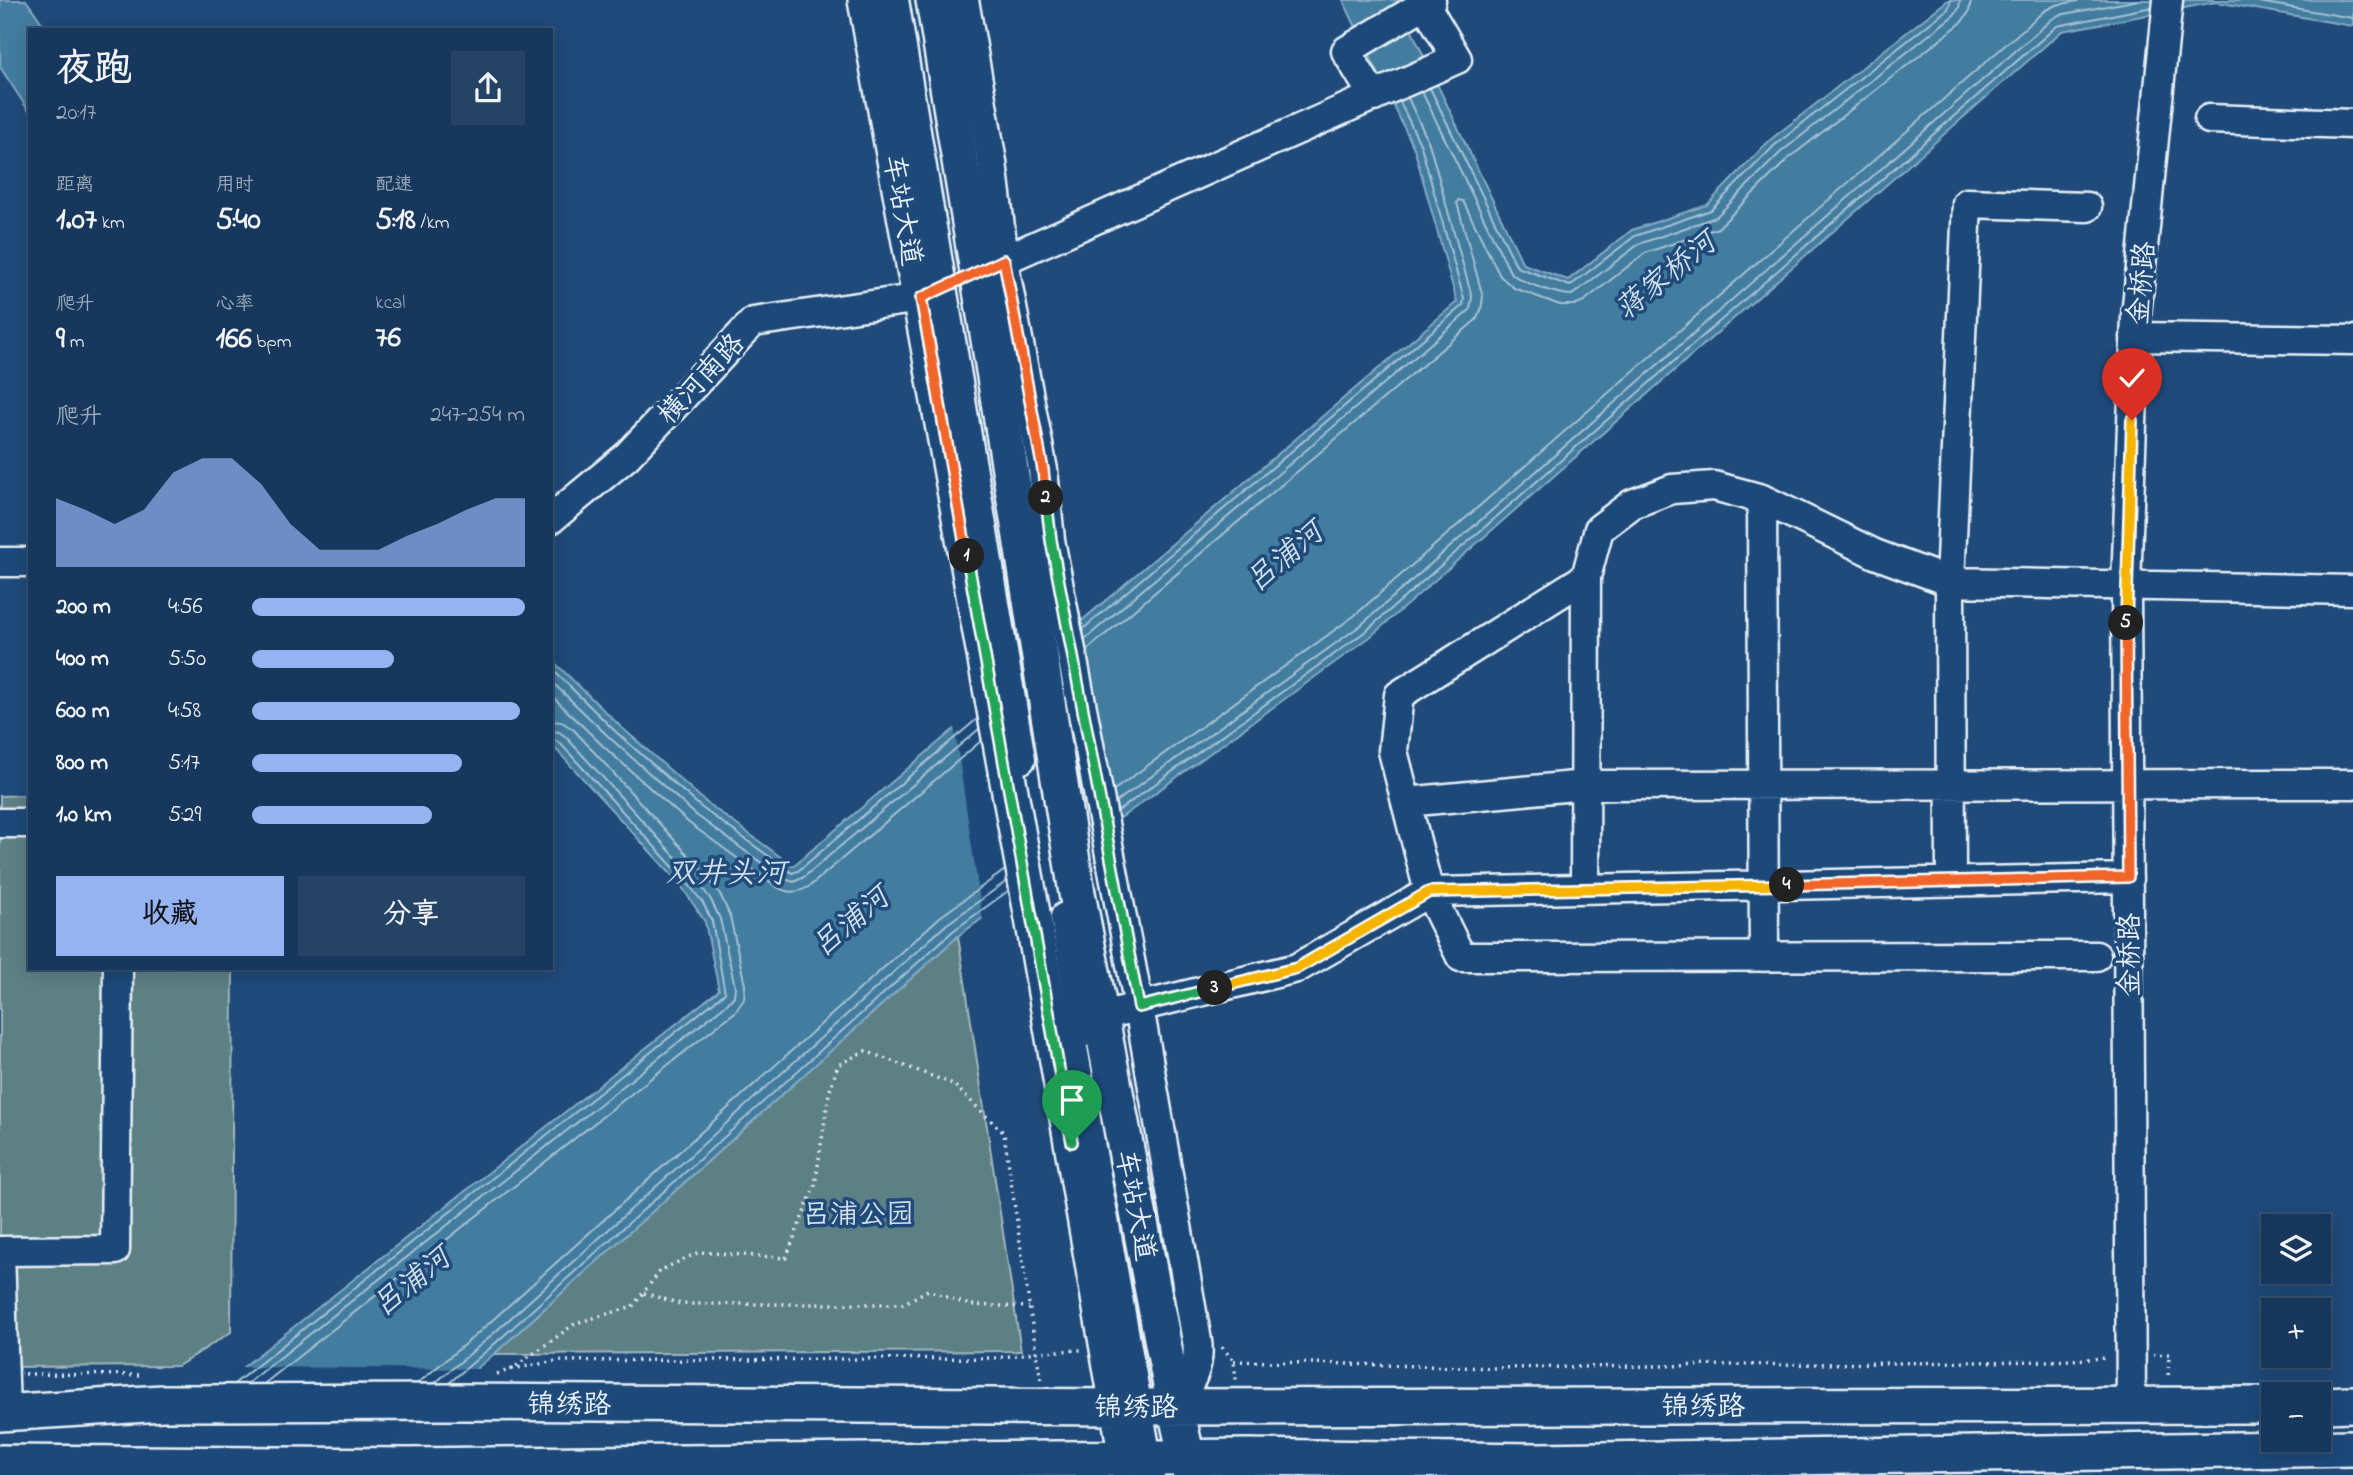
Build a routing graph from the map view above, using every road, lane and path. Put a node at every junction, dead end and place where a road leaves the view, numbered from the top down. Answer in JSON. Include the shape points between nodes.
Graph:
{"nodes":[{"id":1,"x":866,"y":0,"type":"edge"},
{"id":2,"x":894,"y":0,"type":"edge"},
{"id":3,"x":911,"y":0,"type":"edge"},
{"id":4,"x":934,"y":0,"type":"edge"},
{"id":5,"x":964,"y":0,"type":"edge"},
{"id":6,"x":1428,"y":2,"type":"edge"},
{"id":7,"x":2167,"y":14,"type":"edge"},
{"id":8,"x":1374,"y":97,"type":"junction"},
{"id":9,"x":2209,"y":119,"type":"dead end"},
{"id":10,"x":2353,"y":124,"type":"edge"},
{"id":11,"x":2087,"y":207,"type":"dead end"},
{"id":12,"x":961,"y":280,"type":"junction"},
{"id":13,"x":2135,"y":337,"type":"junction"},
{"id":14,"x":2353,"y":340,"type":"edge"},
{"id":15,"x":1762,"y":499,"type":"junction"},
{"id":16,"x":553,"y":517,"type":"edge"},
{"id":17,"x":1036,"y":538,"type":"junction"},
{"id":18,"x":0,"y":562,"type":"edge"},
{"id":19,"x":28,"y":562,"type":"edge"},
{"id":20,"x":1586,"y":577,"type":"junction"},
{"id":21,"x":1950,"y":582,"type":"junction"},
{"id":22,"x":2126,"y":586,"type":"junction"},
{"id":23,"x":2353,"y":590,"type":"edge"},
{"id":24,"x":1764,"y":783,"type":"junction"},
{"id":25,"x":2127,"y":783,"type":"junction"},
{"id":26,"x":1585,"y":785,"type":"junction"},
{"id":27,"x":1950,"y":785,"type":"junction"},
{"id":28,"x":2353,"y":785,"type":"edge"},
{"id":29,"x":1406,"y":802,"type":"junction"},
{"id":30,"x":28,"y":822,"type":"edge"},
{"id":31,"x":0,"y":823,"type":"edge"},
{"id":32,"x":1044,"y":846,"type":"junction"},
{"id":33,"x":2128,"y":877,"type":"junction"},
{"id":34,"x":1951,"y":881,"type":"junction"},
{"id":35,"x":1765,"y":885,"type":"junction"},
{"id":36,"x":1585,"y":888,"type":"junction"},
{"id":37,"x":1429,"y":892,"type":"junction"},
{"id":38,"x":2096,"y":956,"type":"dead end"},
{"id":39,"x":1765,"y":957,"type":"junction"},
{"id":40,"x":118,"y":970,"type":"edge"},
{"id":41,"x":1139,"y":1007,"type":"junction"},
{"id":42,"x":1101,"y":1016,"type":"junction"},
{"id":43,"x":644,"y":1293,"type":"junction"},
{"id":44,"x":1030,"y":1307,"type":"junction"},
{"id":45,"x":2143,"y":1356,"type":"dead end"},
{"id":46,"x":2117,"y":1357,"type":"dead end"},
{"id":47,"x":1234,"y":1361,"type":"dead end"},
{"id":48,"x":512,"y":1369,"type":"junction"},
{"id":49,"x":2,"y":1374,"type":"junction"},
{"id":50,"x":140,"y":1375,"type":"dead end"},
{"id":51,"x":490,"y":1377,"type":"dead end"},
{"id":52,"x":2353,"y":1404,"type":"edge"},
{"id":53,"x":2261,"y":1405,"type":"edge"},
{"id":54,"x":2331,"y":1405,"type":"edge"},
{"id":55,"x":1146,"y":1407,"type":"junction"},
{"id":56,"x":2131,"y":1407,"type":"junction"},
{"id":57,"x":2167,"y":1407,"type":"junction"},
{"id":58,"x":3,"y":1413,"type":"edge"},
{"id":59,"x":2353,"y":1448,"type":"edge"},
{"id":60,"x":0,"y":1463,"type":"edge"},
{"id":61,"x":2132,"y":1464,"type":"edge"},
{"id":62,"x":1158,"y":1467,"type":"edge"},
{"id":63,"x":428,"y":1469,"type":"edge"},
{"id":64,"x":1225,"y":1475,"type":"edge"}],
"edges":[{"from":1,"to":12,"type":"main road","name":"车站大道"},
{"from":2,"to":12,"type":"street"},
{"from":3,"to":12,"type":"street"},
{"from":4,"to":12,"type":"main road","name":"车站大道"},
{"from":5,"to":12,"type":"street","via":[[992,162]]},
{"from":6,"to":8,"type":"street","via":[[1346,51]]},
{"from":6,"to":8,"type":"street","name":"横河南路","via":[[1457,60]]},
{"from":7,"to":13,"type":"street","name":"金桥路"},
{"from":8,"to":12,"type":"street","name":"横河南路"},
{"from":9,"to":10,"type":"street"},
{"from":11,"to":21,"type":"street","via":[[1967,203]]},
{"from":12,"to":16,"type":"street","name":"横河南路","via":[[753,322],[627,456]]},
{"from":12,"to":17,"type":"main road","name":"车站大道"},
{"from":12,"to":32,"type":"street","via":[[1036,736]]},
{"from":12,"to":32,"type":"street","via":[[1012,702]]},
{"from":12,"to":55,"type":"main road","name":"车站大道","via":[[965,544],[1036,935]]},
{"from":13,"to":14,"type":"street"},
{"from":13,"to":22,"type":"street","name":"金桥路"},
{"from":15,"to":20,"type":"street","via":[[1714,486],[1672,489],[1632,504],[1599,529]]},
{"from":15,"to":21,"type":"street","via":[[1875,554]]},
{"from":15,"to":24,"type":"street"},
{"from":17,"to":41,"type":"street","via":[[1116,883]]},
{"from":17,"to":42,"type":"main road","name":"车站大道","via":[[1077,893]]},
{"from":18,"to":19,"type":"street"},
{"from":20,"to":26,"type":"street"},
{"from":20,"to":29,"type":"street","via":[[1399,695],[1393,751]]},
{"from":21,"to":22,"type":"street"},
{"from":21,"to":27,"type":"street"},
{"from":22,"to":23,"type":"street"},
{"from":22,"to":25,"type":"street","name":"金桥路"},
{"from":24,"to":26,"type":"street"},
{"from":24,"to":27,"type":"street"},
{"from":24,"to":35,"type":"street"},
{"from":25,"to":27,"type":"street"},
{"from":25,"to":28,"type":"street"},
{"from":25,"to":33,"type":"street","name":"金桥路"},
{"from":26,"to":29,"type":"street"},
{"from":26,"to":36,"type":"street"},
{"from":27,"to":34,"type":"street"},
{"from":29,"to":37,"type":"street"},
{"from":30,"to":31,"type":"street"},
{"from":32,"to":55,"type":"street","via":[[1086,1043]]},
{"from":33,"to":34,"type":"street"},
{"from":33,"to":56,"type":"street","name":"金桥路"},
{"from":34,"to":35,"type":"street"},
{"from":35,"to":36,"type":"street"},
{"from":35,"to":39,"type":"street"},
{"from":36,"to":37,"type":"street"},
{"from":37,"to":39,"type":"street","via":[[1461,957]]},
{"from":37,"to":41,"type":"street","via":[[1297,968]]},
{"from":38,"to":39,"type":"street"},
{"from":40,"to":49,"type":"street","via":[[115,1250],[0,1251]]},
{"from":41,"to":42,"type":"street"},
{"from":41,"to":55,"type":"street","via":[[1199,1350],[1194,1377]]},
{"from":42,"to":55,"type":"main road","name":"车站大道"},
{"from":43,"to":44,"type":"path","via":[[681,1304],[903,1304],[928,1290],[969,1305]]},
{"from":43,"to":44,"type":"path","via":[[661,1270],[699,1252],[786,1258],[814,1185],[838,1065],[865,1051],[953,1084],[1004,1133]]},
{"from":43,"to":48,"type":"path","via":[[632,1307],[576,1323]]},
{"from":44,"to":48,"type":"path","via":[[1036,1352],[996,1358],[556,1361]]},
{"from":45,"to":57,"type":"path","via":[[2169,1354]]},
{"from":46,"to":47,"type":"path","via":[[1495,1368]]},
{"from":48,"to":51,"type":"path"},
{"from":49,"to":50,"type":"path"},
{"from":49,"to":58,"type":"street"},
{"from":52,"to":54,"type":"main road"},
{"from":53,"to":57,"type":"main road","name":"锦绣路"},
{"from":55,"to":56,"type":"main road","name":"锦绣路"},
{"from":55,"to":58,"type":"main road","name":"锦绣路","via":[[163,1403]]},
{"from":55,"to":62,"type":"main road","name":"车站大道"},
{"from":55,"to":62,"type":"main road","name":"车站大道"},
{"from":56,"to":57,"type":"main road","name":"锦绣路"},
{"from":59,"to":61,"type":"main road","name":"锦绣路"},
{"from":60,"to":63,"type":"main road","name":"锦绣路"},
{"from":61,"to":62,"type":"main road","name":"锦绣路","via":[[1247,1457]]},
{"from":62,"to":63,"type":"main road","name":"锦绣路"},
{"from":62,"to":64,"type":"street"}]}
